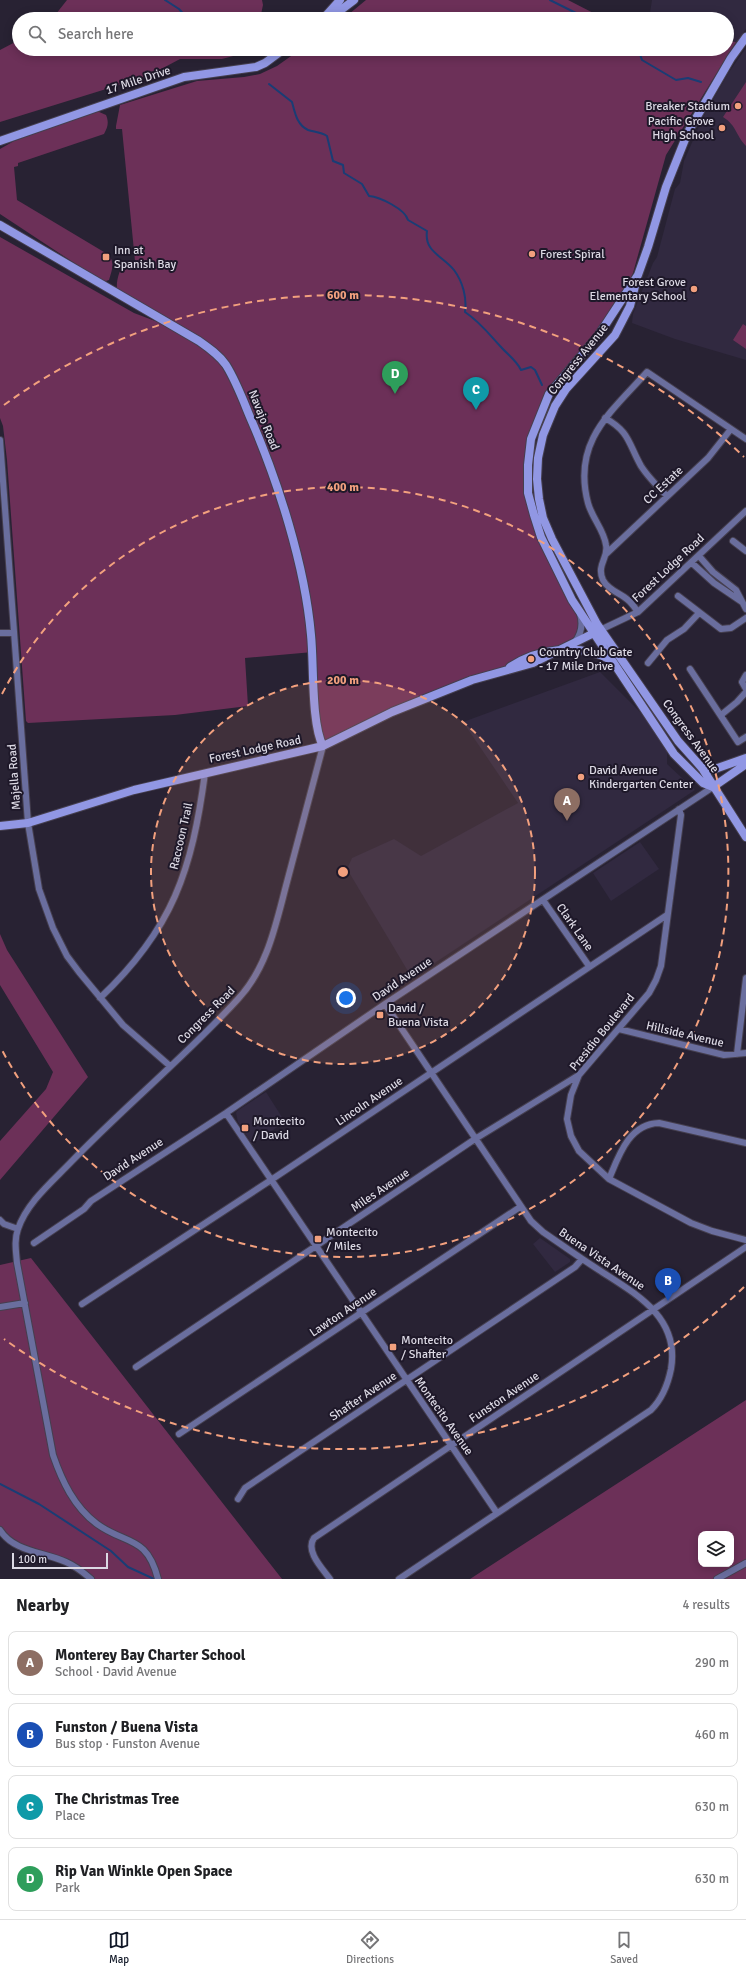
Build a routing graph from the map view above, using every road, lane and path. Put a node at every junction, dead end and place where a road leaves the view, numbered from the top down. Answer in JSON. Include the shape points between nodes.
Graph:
{"nodes":[{"id":1,"x":340,"y":0,"type":"edge"},
{"id":2,"x":354,"y":0,"type":"edge"},
{"id":3,"x":329,"y":12,"type":"edge"},
{"id":4,"x":338,"y":12,"type":"edge"},
{"id":5,"x":746,"y":37,"type":"edge"},
{"id":6,"x":734,"y":54,"type":"edge"},
{"id":7,"x":274,"y":56,"type":"edge"},
{"id":8,"x":732,"y":56,"type":"edge"},
{"id":9,"x":0,"y":141,"type":"edge"},
{"id":10,"x":0,"y":226,"type":"edge"},
{"id":11,"x":638,"y":275,"type":"junction"},
{"id":12,"x":605,"y":418,"type":"junction"},
{"id":13,"x":731,"y":429,"type":"junction"},
{"id":14,"x":746,"y":439,"type":"edge"},
{"id":15,"x":0,"y":440,"type":"edge"},
{"id":16,"x":1,"y":462,"type":"edge"},
{"id":17,"x":667,"y":496,"type":"junction"},
{"id":18,"x":746,"y":511,"type":"edge"},
{"id":19,"x":733,"y":541,"type":"dead end"},
{"id":20,"x":746,"y":551,"type":"edge"},
{"id":21,"x":606,"y":554,"type":"junction"},
{"id":22,"x":699,"y":556,"type":"junction"},
{"id":23,"x":692,"y":562,"type":"junction"},
{"id":24,"x":678,"y":596,"type":"dead end"},
{"id":25,"x":744,"y":600,"type":"edge"},
{"id":26,"x":578,"y":609,"type":"junction"},
{"id":27,"x":746,"y":609,"type":"edge"},
{"id":28,"x":638,"y":612,"type":"junction"},
{"id":29,"x":699,"y":613,"type":"junction"},
{"id":30,"x":746,"y":618,"type":"edge"},
{"id":31,"x":597,"y":631,"type":"junction"},
{"id":32,"x":14,"y":632,"type":"junction"},
{"id":33,"x":0,"y":633,"type":"edge"},
{"id":34,"x":575,"y":642,"type":"junction"},
{"id":35,"x":556,"y":651,"type":"junction"},
{"id":36,"x":612,"y":660,"type":"junction"},
{"id":37,"x":648,"y":663,"type":"dead end"},
{"id":38,"x":690,"y":669,"type":"dead end"},
{"id":39,"x":746,"y":675,"type":"edge"},
{"id":40,"x":746,"y":691,"type":"edge"},
{"id":41,"x":721,"y":715,"type":"junction"},
{"id":42,"x":746,"y":737,"type":"edge"},
{"id":43,"x":324,"y":746,"type":"junction"},
{"id":44,"x":746,"y":758,"type":"edge"},
{"id":45,"x":746,"y":764,"type":"edge"},
{"id":46,"x":702,"y":768,"type":"junction"},
{"id":47,"x":205,"y":773,"type":"junction"},
{"id":48,"x":713,"y":787,"type":"junction"},
{"id":49,"x":679,"y":809,"type":"junction"},
{"id":50,"x":28,"y":823,"type":"junction"},
{"id":51,"x":0,"y":826,"type":"edge"},
{"id":52,"x":746,"y":836,"type":"edge"},
{"id":53,"x":543,"y":900,"type":"junction"},
{"id":54,"x":667,"y":915,"type":"junction"},
{"id":55,"x":589,"y":966,"type":"junction"},
{"id":56,"x":746,"y":978,"type":"edge"},
{"id":57,"x":100,"y":998,"type":"junction"},
{"id":58,"x":385,"y":1004,"type":"junction"},
{"id":59,"x":619,"y":1029,"type":"junction"},
{"id":60,"x":746,"y":1053,"type":"edge"},
{"id":61,"x":737,"y":1054,"type":"junction"},
{"id":62,"x":170,"y":1066,"type":"junction"},
{"id":63,"x":430,"y":1074,"type":"junction"},
{"id":64,"x":580,"y":1075,"type":"junction"},
{"id":65,"x":226,"y":1113,"type":"junction"},
{"id":66,"x":475,"y":1139,"type":"junction"},
{"id":67,"x":746,"y":1143,"type":"edge"},
{"id":68,"x":609,"y":1179,"type":"junction"},
{"id":69,"x":271,"y":1180,"type":"junction"},
{"id":70,"x":520,"y":1207,"type":"junction"},
{"id":71,"x":0,"y":1220,"type":"edge"},
{"id":72,"x":18,"y":1228,"type":"junction"},
{"id":73,"x":746,"y":1240,"type":"edge"},
{"id":74,"x":34,"y":1243,"type":"dead end"},
{"id":75,"x":317,"y":1246,"type":"junction"},
{"id":76,"x":746,"y":1247,"type":"edge"},
{"id":77,"x":582,"y":1259,"type":"junction"},
{"id":78,"x":25,"y":1303,"type":"junction"},
{"id":79,"x":82,"y":1304,"type":"dead end"},
{"id":80,"x":0,"y":1307,"type":"edge"},
{"id":81,"x":654,"y":1310,"type":"junction"},
{"id":82,"x":362,"y":1313,"type":"junction"},
{"id":83,"x":136,"y":1367,"type":"dead end"},
{"id":84,"x":406,"y":1380,"type":"junction"},
{"id":85,"x":178,"y":1434,"type":"dead end"},
{"id":86,"x":452,"y":1446,"type":"junction"},
{"id":87,"x":238,"y":1499,"type":"dead end"},
{"id":88,"x":497,"y":1512,"type":"junction"},
{"id":89,"x":0,"y":1530,"type":"edge"},
{"id":90,"x":746,"y":1563,"type":"edge"},
{"id":91,"x":91,"y":1579,"type":"edge"},
{"id":92,"x":158,"y":1579,"type":"edge"},
{"id":93,"x":330,"y":1579,"type":"edge"},
{"id":94,"x":399,"y":1579,"type":"edge"},
{"id":95,"x":717,"y":1579,"type":"edge"}],
"edges":[{"from":1,"to":3,"type":"street"},
{"from":2,"to":4,"type":"street"},
{"from":5,"to":6,"type":"street","name":"Congress Avenue"},
{"from":7,"to":9,"type":"street","name":"17 Mile Drive","via":[[256,66],[184,77]]},
{"from":8,"to":11,"type":"street","name":"Congress Avenue","via":[[688,132],[666,187]]},
{"from":10,"to":43,"type":"street","name":"Navajo Road","via":[[199,341],[225,365],[258,436],[294,547],[308,608],[317,721],[319,738]]},
{"from":11,"to":26,"type":"street","name":"Congress Avenue","via":[[598,336],[549,394],[529,447],[528,493],[534,515],[541,537]]},
{"from":11,"to":31,"type":"street","name":"Congress Avenue","via":[[630,306],[614,335],[566,389],[555,406],[538,458],[537,479],[543,518]]},
{"from":12,"to":13,"type":"street","via":[[647,372]]},
{"from":12,"to":17,"type":"street","via":[[629,438],[644,471]]},
{"from":12,"to":21,"type":"street","via":[[591,442],[584,476],[589,509],[605,539]]},
{"from":13,"to":14,"type":"street"},
{"from":13,"to":17,"type":"street","name":"CC Estate","via":[[708,458]]},
{"from":15,"to":16,"type":"street","name":"Majella Road"},
{"from":16,"to":32,"type":"street","name":"Majella Road"},
{"from":17,"to":21,"type":"street","name":"CC Estate"},
{"from":18,"to":22,"type":"street","name":"Forest Lodge Road"},
{"from":19,"to":20,"type":"street"},
{"from":21,"to":28,"type":"street","via":[[601,567],[602,579],[611,590],[629,600]]},
{"from":22,"to":23,"type":"street","name":"Forest Lodge Road"},
{"from":22,"to":25,"type":"street"},
{"from":23,"to":25,"type":"street","via":[[714,583]]},
{"from":23,"to":28,"type":"street","name":"Forest Lodge Road"},
{"from":24,"to":29,"type":"street"},
{"from":25,"to":27,"type":"street"},
{"from":26,"to":31,"type":"street","name":"Congress Avenue"},
{"from":26,"to":34,"type":"street","via":[[582,623]]},
{"from":28,"to":31,"type":"street","name":"Forest Lodge Road"},
{"from":29,"to":30,"type":"street","via":[[721,629],[731,628]]},
{"from":29,"to":37,"type":"street","via":[[684,629],[667,640]]},
{"from":31,"to":34,"type":"street","name":"Forest Lodge Road"},
{"from":31,"to":36,"type":"street","name":"Congress Avenue"},
{"from":31,"to":46,"type":"street","name":"Congress Avenue","via":[[678,741]]},
{"from":32,"to":33,"type":"street"},
{"from":32,"to":50,"type":"street","name":"Majella Road"},
{"from":34,"to":35,"type":"street","name":"Forest Lodge Road"},
{"from":35,"to":36,"type":"street","via":[[587,651]]},
{"from":35,"to":43,"type":"street","name":"Forest Lodge Road","via":[[533,663],[472,680],[392,712]]},
{"from":36,"to":48,"type":"street","name":"Congress Avenue","via":[[674,754],[703,783]]},
{"from":38,"to":41,"type":"street"},
{"from":39,"to":40,"type":"street","via":[[742,682]]},
{"from":40,"to":41,"type":"street"},
{"from":41,"to":42,"type":"street","via":[[738,742]]},
{"from":43,"to":47,"type":"street","name":"Forest Lodge Road"},
{"from":43,"to":62,"type":"street","name":"Congress Road","via":[[262,966],[238,1000]]},
{"from":44,"to":46,"type":"street","via":[[712,770]]},
{"from":45,"to":48,"type":"street","name":"David Avenue"},
{"from":46,"to":48,"type":"street","name":"Congress Avenue"},
{"from":47,"to":50,"type":"street","name":"Forest Lodge Road","via":[[134,790]]},
{"from":47,"to":57,"type":"street","name":"Raccoon Trail","via":[[191,852],[175,897],[158,929],[137,959]]},
{"from":48,"to":49,"type":"street","name":"David Avenue"},
{"from":48,"to":52,"type":"street"},
{"from":49,"to":53,"type":"street","name":"David Avenue"},
{"from":49,"to":54,"type":"street","name":"Presidio Boulevard"},
{"from":50,"to":51,"type":"street","name":"Forest Lodge Road"},
{"from":50,"to":57,"type":"street","name":"Majella Road","via":[[38,884],[53,928],[67,956]]},
{"from":53,"to":55,"type":"street","name":"Clark Lane"},
{"from":53,"to":58,"type":"street","name":"David Avenue"},
{"from":54,"to":55,"type":"street","name":"Lincoln Avenue"},
{"from":54,"to":59,"type":"street","name":"Presidio Boulevard","via":[[656,980],[649,993]]},
{"from":55,"to":63,"type":"street","name":"Lincoln Avenue"},
{"from":56,"to":61,"type":"street"},
{"from":57,"to":62,"type":"street","name":"Majella Road","via":[[123,1025]]},
{"from":58,"to":63,"type":"street","name":"Buena Vista Avenue"},
{"from":58,"to":65,"type":"street","name":"David Avenue"},
{"from":59,"to":61,"type":"street","name":"Hillside Avenue","via":[[724,1055]]},
{"from":59,"to":64,"type":"street","name":"Presidio Boulevard"},
{"from":60,"to":61,"type":"street","name":"Hillside Avenue"},
{"from":62,"to":72,"type":"street","name":"Congress Road","via":[[129,1103],[43,1191]]},
{"from":63,"to":66,"type":"street","name":"Buena Vista Avenue"},
{"from":63,"to":69,"type":"street","name":"Lincoln Avenue"},
{"from":64,"to":66,"type":"street","name":"Miles Avenue"},
{"from":64,"to":68,"type":"street","name":"Presidio Boulevard","via":[[571,1096],[568,1128],[579,1151]]},
{"from":65,"to":69,"type":"street","name":"Montecito Avenue"},
{"from":65,"to":74,"type":"street","name":"David Avenue","via":[[91,1201],[84,1209]]},
{"from":66,"to":70,"type":"street","name":"Buena Vista Avenue"},
{"from":66,"to":75,"type":"street","name":"Miles Avenue"},
{"from":67,"to":68,"type":"street","via":[[659,1123],[646,1125],[636,1131],[625,1144]]},
{"from":68,"to":73,"type":"street","name":"Presidio Boulevard","via":[[697,1226]]},
{"from":69,"to":75,"type":"street","name":"Montecito Avenue"},
{"from":69,"to":79,"type":"street","name":"Lincoln Avenue"},
{"from":70,"to":77,"type":"street","name":"Buena Vista Avenue","via":[[536,1227]]},
{"from":70,"to":82,"type":"street","name":"Lawton Avenue"},
{"from":71,"to":72,"type":"street","via":[[4,1224]]},
{"from":72,"to":78,"type":"street","name":"Congress Road","via":[[15,1246]]},
{"from":75,"to":82,"type":"street","name":"Montecito Avenue"},
{"from":75,"to":83,"type":"street","name":"Miles Avenue"},
{"from":76,"to":81,"type":"street","name":"Funston Avenue"},
{"from":77,"to":81,"type":"street","name":"Buena Vista Avenue","via":[[638,1296]]},
{"from":77,"to":84,"type":"street","name":"Shafter Avenue","via":[[575,1267]]},
{"from":78,"to":80,"type":"street"},
{"from":78,"to":92,"type":"street","name":"Congress Road","via":[[53,1455],[63,1482],[89,1518],[144,1550],[154,1565]]},
{"from":81,"to":86,"type":"street","name":"Funston Avenue"},
{"from":81,"to":88,"type":"street","name":"Buena Vista Avenue","via":[[668,1332],[672,1347],[669,1378],[656,1405]]},
{"from":82,"to":84,"type":"street","name":"Montecito Avenue"},
{"from":82,"to":85,"type":"street","name":"Lawton Avenue"},
{"from":84,"to":86,"type":"street","name":"Montecito Avenue"},
{"from":84,"to":87,"type":"street","name":"Shafter Avenue","via":[[245,1488]]},
{"from":86,"to":88,"type":"street","name":"Montecito Avenue"},
{"from":86,"to":93,"type":"street","name":"Funston Avenue","via":[[314,1538],[311,1550]]},
{"from":88,"to":94,"type":"street","name":"Buena Vista Avenue"},
{"from":89,"to":91,"type":"street","via":[[11,1542],[65,1562]]},
{"from":90,"to":95,"type":"street"}]}
